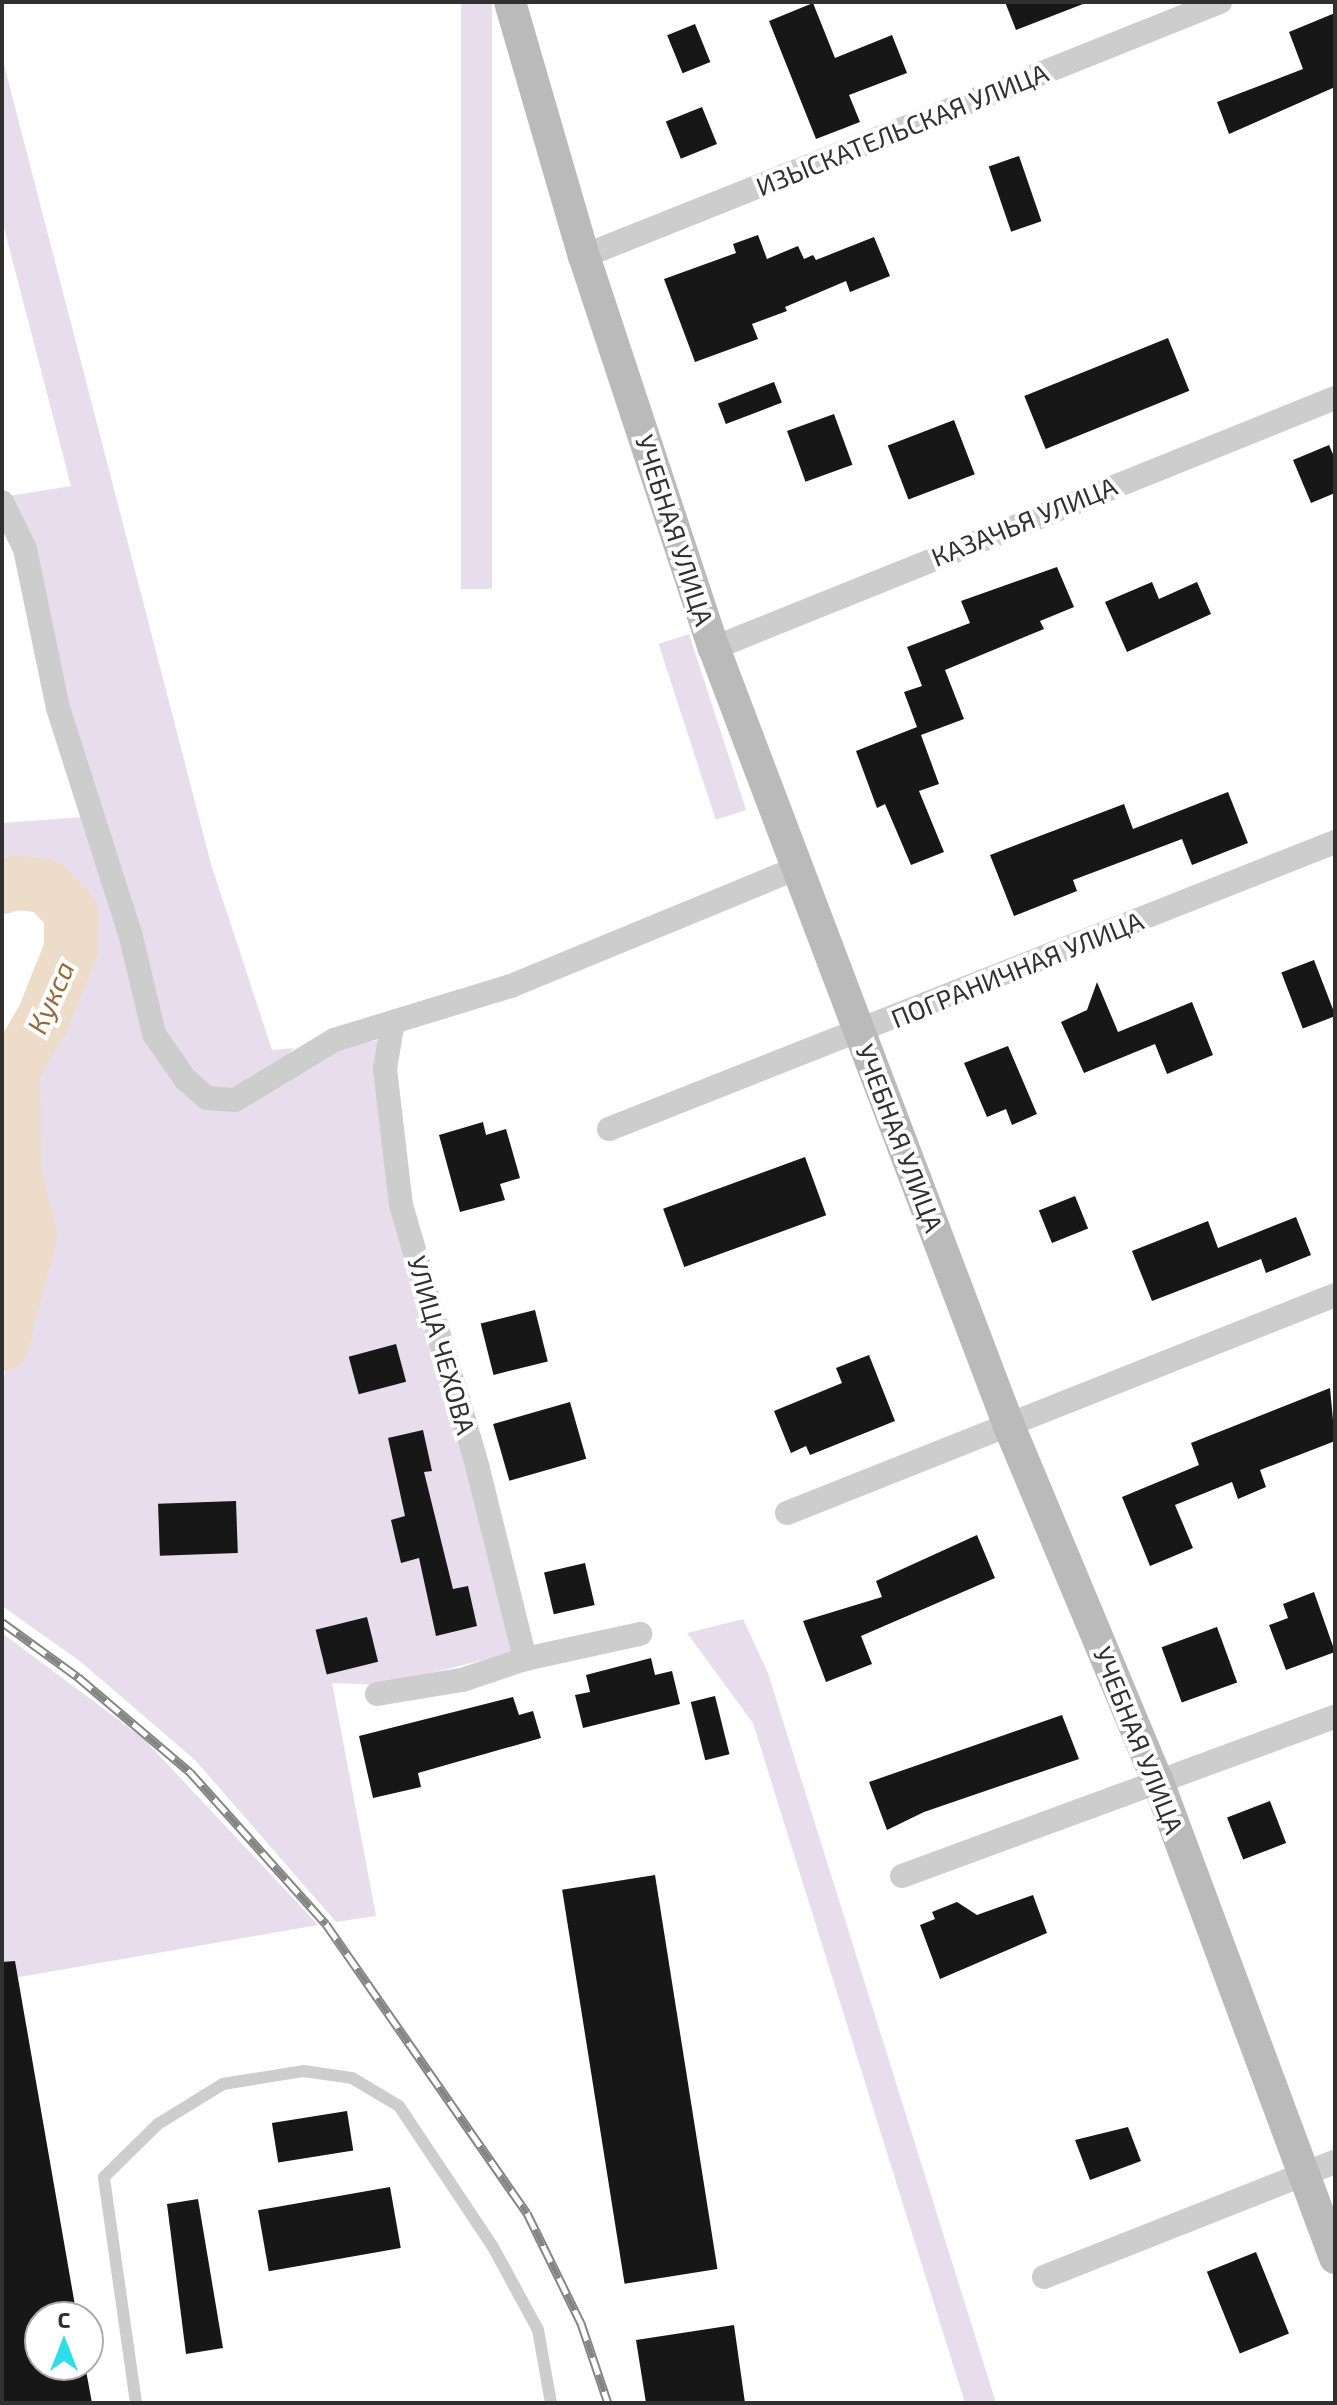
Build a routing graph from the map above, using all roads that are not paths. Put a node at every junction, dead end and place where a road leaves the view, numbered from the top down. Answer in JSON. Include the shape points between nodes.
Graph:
{"nodes":[{"id":1,"x":510,"y":2,"type":"edge"},
{"id":2,"x":1220,"y":2,"type":"edge"},
{"id":3,"x":584,"y":256,"type":"junction"},
{"id":4,"x":1335,"y":398,"type":"edge"},
{"id":5,"x":2,"y":502,"type":"edge"},
{"id":6,"x":714,"y":648,"type":"junction"},
{"id":7,"x":1335,"y":842,"type":"edge"},
{"id":8,"x":797,"y":868,"type":"junction"},
{"id":9,"x":392,"y":1027,"type":"junction"},
{"id":10,"x":860,"y":1032,"type":"junction"},
{"id":11,"x":609,"y":1129,"type":"dead end"},
{"id":12,"x":1335,"y":1295,"type":"edge"},
{"id":13,"x":1009,"y":1426,"type":"junction"},
{"id":14,"x":787,"y":1513,"type":"dead end"},
{"id":15,"x":640,"y":1634,"type":"dead end"},
{"id":16,"x":525,"y":1659,"type":"junction"},
{"id":17,"x":377,"y":1694,"type":"dead end"},
{"id":18,"x":1335,"y":1717,"type":"edge"},
{"id":19,"x":1158,"y":1782,"type":"junction"},
{"id":20,"x":902,"y":1876,"type":"dead end"},
{"id":21,"x":1335,"y":2162,"type":"edge"},
{"id":22,"x":1303,"y":2174,"type":"junction"},
{"id":23,"x":1335,"y":2258,"type":"edge"},
{"id":24,"x":1044,"y":2277,"type":"dead end"},
{"id":25,"x":136,"y":2403,"type":"edge"},
{"id":26,"x":551,"y":2403,"type":"edge"}],
"edges":[{"from":1,"to":3,"type":"street","name":"УЧЕБНАЯ УЛИЦА"},
{"from":2,"to":3,"type":"street","name":"ИЗЫСКАТЕЛЬСКАЯ УЛИЦА"},
{"from":3,"to":6,"type":"street","name":"УЧЕБНАЯ УЛИЦА"},
{"from":4,"to":6,"type":"street","name":"КАЗАЧЬЯ УЛИЦА"},
{"from":5,"to":9,"type":"street","via":[[25,549],[58,708],[130,933],[142,999],[154,1034],[185,1079],[207,1098],[235,1100],[334,1040]]},
{"from":6,"to":8,"type":"street","name":"УЧЕБНАЯ УЛИЦА"},
{"from":7,"to":10,"type":"street","name":"ПОГРАНИЧНАЯ УЛИЦА"},
{"from":8,"to":9,"type":"street","via":[[526,981]]},
{"from":8,"to":10,"type":"street","name":"УЧЕБНАЯ УЛИЦА"},
{"from":9,"to":16,"type":"street","name":"УЛИЦА ЧЕХОВА","via":[[385,1069],[401,1205],[478,1469]]},
{"from":10,"to":11,"type":"street","name":"ПОГРАНИЧНАЯ УЛИЦА"},
{"from":10,"to":13,"type":"street","name":"УЧЕБНАЯ УЛИЦА"},
{"from":12,"to":13,"type":"street"},
{"from":13,"to":14,"type":"street"},
{"from":13,"to":19,"type":"street","name":"УЧЕБНАЯ УЛИЦА"},
{"from":15,"to":16,"type":"street"},
{"from":16,"to":17,"type":"street","via":[[462,1680]]},
{"from":18,"to":19,"type":"street"},
{"from":19,"to":20,"type":"street"},
{"from":19,"to":22,"type":"street","name":"УЧЕБНАЯ УЛИЦА"},
{"from":21,"to":22,"type":"street"},
{"from":22,"to":23,"type":"street","name":"УЧЕБНАЯ УЛИЦА"},
{"from":22,"to":24,"type":"street"},
{"from":25,"to":26,"type":"lane","via":[[104,2177],[158,2124],[223,2084],[303,2071],[352,2078],[399,2106],[493,2247],[538,2330]]}]}
